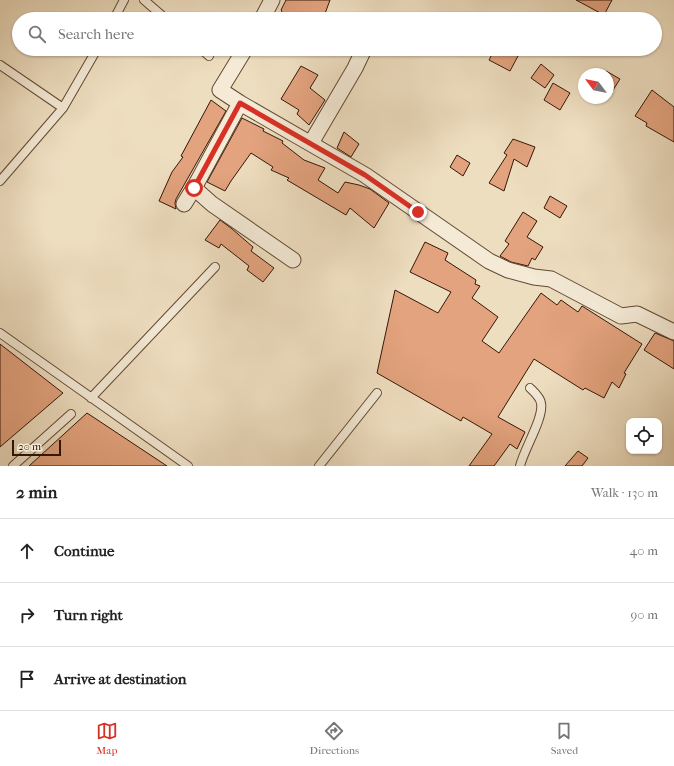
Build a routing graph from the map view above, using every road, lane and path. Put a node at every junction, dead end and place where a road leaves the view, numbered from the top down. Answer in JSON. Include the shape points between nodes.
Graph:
{"nodes":[{"id":1,"x":124,"y":0,"type":"edge"},
{"id":2,"x":144,"y":0,"type":"edge"},
{"id":3,"x":272,"y":0,"type":"edge"},
{"id":4,"x":118,"y":12,"type":"edge"},
{"id":5,"x":158,"y":12,"type":"edge"},
{"id":6,"x":266,"y":12,"type":"edge"},
{"id":7,"x":93,"y":56,"type":"edge"},
{"id":8,"x":241,"y":56,"type":"edge"},
{"id":9,"x":360,"y":56,"type":"edge"},
{"id":10,"x":0,"y":64,"type":"edge"},
{"id":11,"x":240,"y":103,"type":"junction"},
{"id":12,"x":63,"y":108,"type":"junction"},
{"id":13,"x":311,"y":143,"type":"junction"},
{"id":14,"x":0,"y":181,"type":"edge"},
{"id":15,"x":194,"y":188,"type":"junction"},
{"id":16,"x":184,"y":204,"type":"dead end"},
{"id":17,"x":293,"y":260,"type":"dead end"},
{"id":18,"x":215,"y":268,"type":"dead end"},
{"id":19,"x":674,"y":332,"type":"edge"},
{"id":20,"x":0,"y":333,"type":"edge"},
{"id":21,"x":530,"y":388,"type":"dead end"},
{"id":22,"x":377,"y":392,"type":"dead end"},
{"id":23,"x":91,"y":398,"type":"junction"},
{"id":24,"x":71,"y":414,"type":"dead end"},
{"id":25,"x":13,"y":466,"type":"edge"},
{"id":26,"x":188,"y":466,"type":"edge"},
{"id":27,"x":319,"y":466,"type":"edge"},
{"id":28,"x":520,"y":466,"type":"edge"}],
"edges":[{"from":1,"to":4,"type":"lane"},
{"from":2,"to":5,"type":"lane"},
{"from":3,"to":6,"type":"street"},
{"from":7,"to":12,"type":"lane"},
{"from":8,"to":11,"type":"street","via":[[220,90]]},
{"from":9,"to":13,"type":"street"},
{"from":10,"to":12,"type":"lane"},
{"from":11,"to":13,"type":"street"},
{"from":11,"to":15,"type":"street"},
{"from":12,"to":14,"type":"lane"},
{"from":13,"to":19,"type":"street","via":[[365,175],[489,261],[514,272],[552,279],[621,316],[637,314]]},
{"from":15,"to":16,"type":"street"},
{"from":15,"to":17,"type":"street","via":[[212,204]]},
{"from":18,"to":23,"type":"lane"},
{"from":20,"to":23,"type":"lane"},
{"from":21,"to":28,"type":"lane","via":[[539,398],[542,413]]},
{"from":22,"to":27,"type":"lane"},
{"from":23,"to":26,"type":"lane"},
{"from":24,"to":25,"type":"lane"}]}
